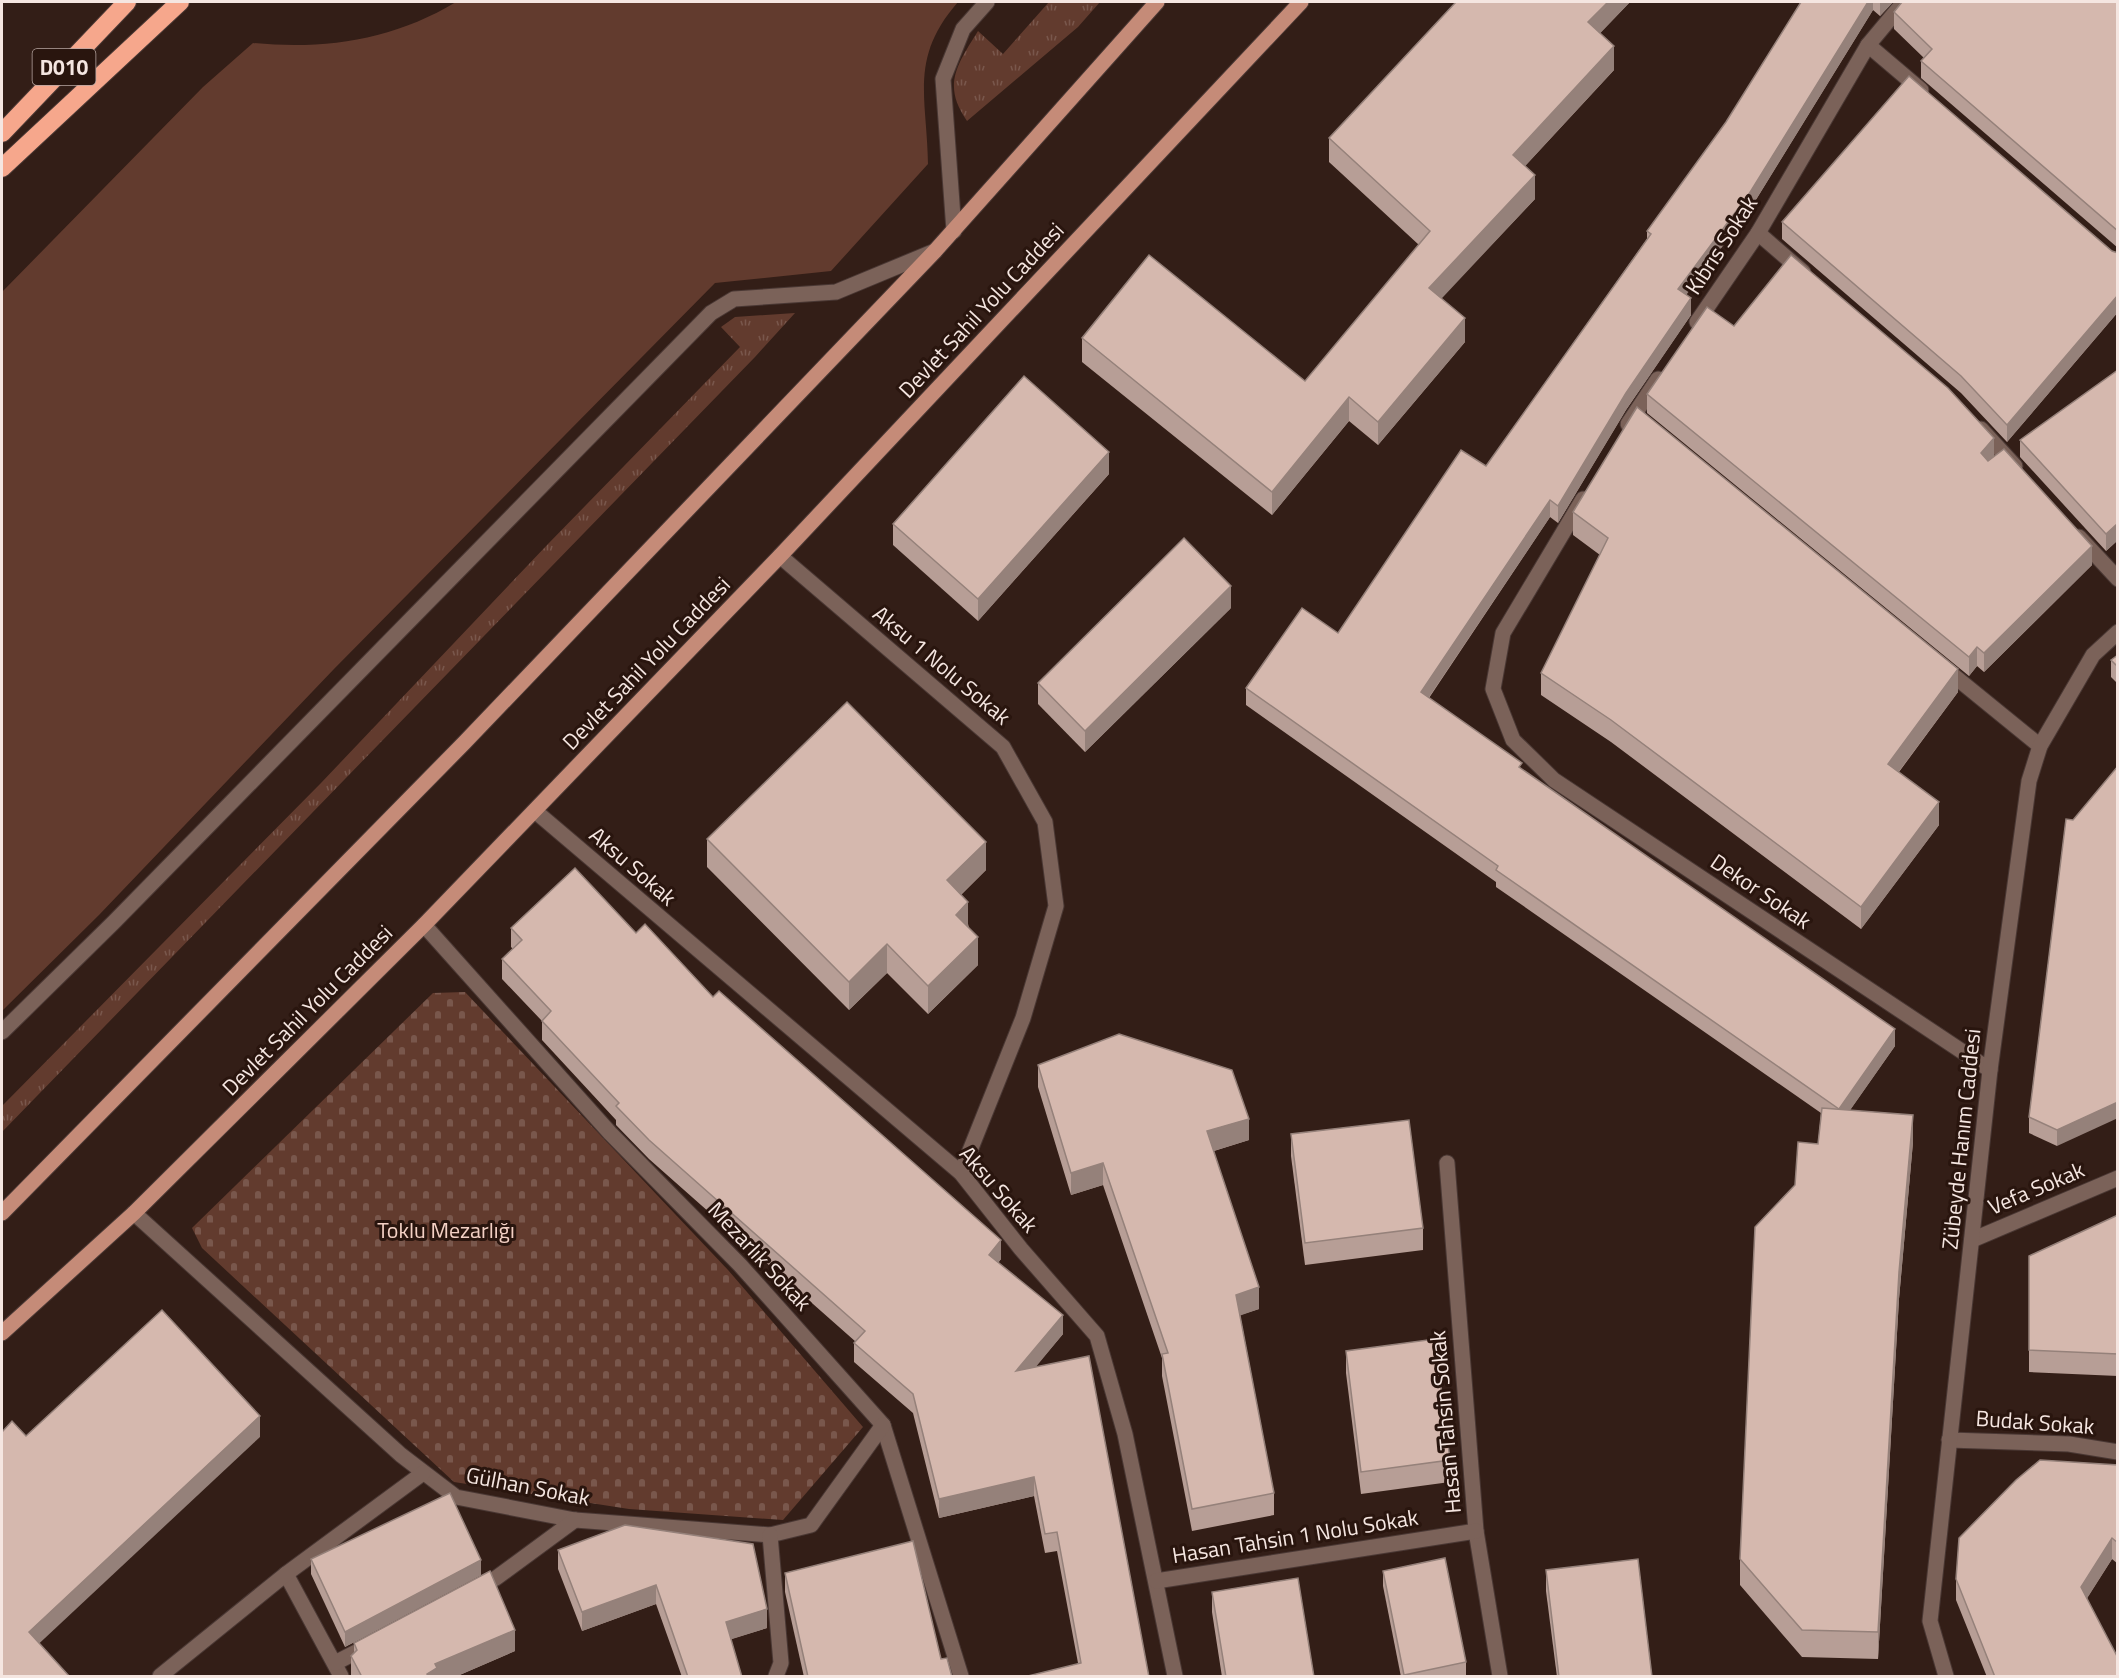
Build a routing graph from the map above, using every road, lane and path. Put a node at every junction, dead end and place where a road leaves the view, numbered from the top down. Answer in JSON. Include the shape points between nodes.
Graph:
{"nodes":[{"id":1,"x":126,"y":2,"type":"edge"},
{"id":2,"x":180,"y":2,"type":"edge"},
{"id":3,"x":987,"y":2,"type":"edge"},
{"id":4,"x":1157,"y":2,"type":"edge"},
{"id":5,"x":1302,"y":2,"type":"edge"},
{"id":6,"x":1904,"y":2,"type":"edge"},
{"id":7,"x":1868,"y":45,"type":"junction"},
{"id":8,"x":1931,"y":99,"type":"edge"},
{"id":9,"x":2,"y":133,"type":"edge"},
{"id":10,"x":2,"y":168,"type":"edge"},
{"id":11,"x":954,"y":231,"type":"junction"},
{"id":12,"x":1758,"y":233,"type":"junction"},
{"id":13,"x":935,"y":252,"type":"junction"},
{"id":14,"x":1811,"y":279,"type":"edge"},
{"id":15,"x":1686,"y":338,"type":"edge"},
{"id":16,"x":1666,"y":367,"type":"edge"},
{"id":17,"x":1970,"y":417,"type":"edge"},
{"id":18,"x":1622,"y":434,"type":"edge"},
{"id":19,"x":2025,"y":477,"type":"edge"},
{"id":20,"x":1592,"y":484,"type":"edge"},
{"id":21,"x":2071,"y":528,"type":"edge"},
{"id":22,"x":780,"y":556,"type":"junction"},
{"id":23,"x":2118,"y":579,"type":"edge"},
{"id":24,"x":2118,"y":632,"type":"edge"},
{"id":25,"x":1929,"y":656,"type":"edge"},
{"id":26,"x":2040,"y":746,"type":"junction"},
{"id":27,"x":535,"y":811,"type":"junction"},
{"id":28,"x":424,"y":925,"type":"junction"},
{"id":29,"x":2,"y":1032,"type":"edge"},
{"id":30,"x":1990,"y":1070,"type":"junction"},
{"id":31,"x":1447,"y":1163,"type":"dead end"},
{"id":32,"x":961,"y":1173,"type":"junction"},
{"id":33,"x":2118,"y":1178,"type":"edge"},
{"id":34,"x":2,"y":1213,"type":"edge"},
{"id":35,"x":134,"y":1213,"type":"junction"},
{"id":36,"x":1972,"y":1240,"type":"junction"},
{"id":37,"x":2,"y":1333,"type":"edge"},
{"id":38,"x":883,"y":1425,"type":"junction"},
{"id":39,"x":1949,"y":1440,"type":"junction"},
{"id":40,"x":2118,"y":1452,"type":"edge"},
{"id":41,"x":423,"y":1473,"type":"junction"},
{"id":42,"x":575,"y":1520,"type":"junction"},
{"id":43,"x":1476,"y":1531,"type":"junction"},
{"id":44,"x":770,"y":1535,"type":"junction"},
{"id":45,"x":286,"y":1574,"type":"junction"},
{"id":46,"x":1156,"y":1581,"type":"junction"},
{"id":47,"x":466,"y":1594,"type":"edge"},
{"id":48,"x":385,"y":1636,"type":"edge"},
{"id":49,"x":338,"y":1670,"type":"edge"},
{"id":50,"x":160,"y":1677,"type":"edge"},
{"id":51,"x":777,"y":1677,"type":"edge"},
{"id":52,"x":961,"y":1677,"type":"edge"},
{"id":53,"x":1175,"y":1677,"type":"edge"},
{"id":54,"x":1500,"y":1677,"type":"edge"},
{"id":55,"x":1946,"y":1677,"type":"edge"}],
"edges":[{"from":1,"to":9,"type":"highway","number":"D010"},
{"from":2,"to":10,"type":"highway"},
{"from":3,"to":11,"type":"street","via":[[963,29],[943,80]]},
{"from":4,"to":11,"type":"main road"},
{"from":5,"to":22,"type":"main road","name":"Devlet Sahil Yolu Caddesi"},
{"from":6,"to":7,"type":"street","name":"Kıbrıs Sokak"},
{"from":7,"to":8,"type":"street"},
{"from":7,"to":12,"type":"street","name":"Kıbrıs Sokak"},
{"from":11,"to":13,"type":"main road"},
{"from":12,"to":14,"type":"street"},
{"from":12,"to":15,"type":"street","name":"Kıbrıs Sokak"},
{"from":13,"to":29,"type":"street","via":[[836,292],[734,299],[711,313]]},
{"from":13,"to":34,"type":"main road","via":[[464,743]]},
{"from":16,"to":18,"type":"street","via":[[1638,418]]},
{"from":17,"to":19,"type":"street"},
{"from":20,"to":30,"type":"street","name":"Dekor Sokak","via":[[1503,633],[1493,689],[1513,740],[1554,780]]},
{"from":21,"to":23,"type":"street"},
{"from":22,"to":27,"type":"main road","name":"Devlet Sahil Yolu Caddesi"},
{"from":22,"to":32,"type":"street","name":"Aksu 1 Nolu Sokak","via":[[1003,747],[1045,822],[1056,906],[1023,1018]]},
{"from":24,"to":26,"type":"street","name":"Zübeyde Hanım Caddesi","via":[[2093,655]]},
{"from":25,"to":26,"type":"street"},
{"from":26,"to":30,"type":"street","name":"Zübeyde Hanım Caddesi","via":[[2029,781],[2018,849]]},
{"from":27,"to":28,"type":"main road","name":"Devlet Sahil Yolu Caddesi"},
{"from":27,"to":32,"type":"street","name":"Aksu Sokak"},
{"from":28,"to":35,"type":"main road","name":"Devlet Sahil Yolu Caddesi"},
{"from":28,"to":38,"type":"street","name":"Mezarlık Sokak","via":[[610,1133],[740,1265]]},
{"from":30,"to":36,"type":"street","name":"Zübeyde Hanım Caddesi"},
{"from":31,"to":43,"type":"street","name":"Hasan Tahsin Sokak"},
{"from":32,"to":46,"type":"street","name":"Aksu Sokak","via":[[1096,1336],[1125,1434]]},
{"from":33,"to":36,"type":"street","name":"Vefa Sokak"},
{"from":35,"to":37,"type":"main road","name":"Devlet Sahil Yolu Caddesi"},
{"from":35,"to":41,"type":"street","name":"Gülhan Sokak"},
{"from":36,"to":39,"type":"street","name":"Zübeyde Hanım Caddesi"},
{"from":38,"to":44,"type":"street","name":"Gülhan Sokak","via":[[811,1525]]},
{"from":38,"to":52,"type":"street","name":"Mezarlık Sokak"},
{"from":39,"to":40,"type":"street","name":"Budak Sokak","via":[[2069,1444]]},
{"from":39,"to":55,"type":"street","name":"Zübeyde Hanım Caddesi","via":[[1930,1621]]},
{"from":41,"to":42,"type":"street","name":"Gülhan Sokak","via":[[456,1497]]},
{"from":41,"to":45,"type":"street"},
{"from":42,"to":44,"type":"street","name":"Gülhan Sokak"},
{"from":42,"to":47,"type":"street","via":[[496,1578]]},
{"from":43,"to":46,"type":"street","name":"Hasan Tahsin 1 Nolu Sokak"},
{"from":43,"to":54,"type":"street","name":"Hasan Tahsin Sokak"},
{"from":44,"to":51,"type":"street","via":[[781,1664]]},
{"from":45,"to":49,"type":"street"},
{"from":45,"to":50,"type":"street"},
{"from":46,"to":53,"type":"street","name":"Aksu Sokak"},
{"from":48,"to":49,"type":"street"}]}
